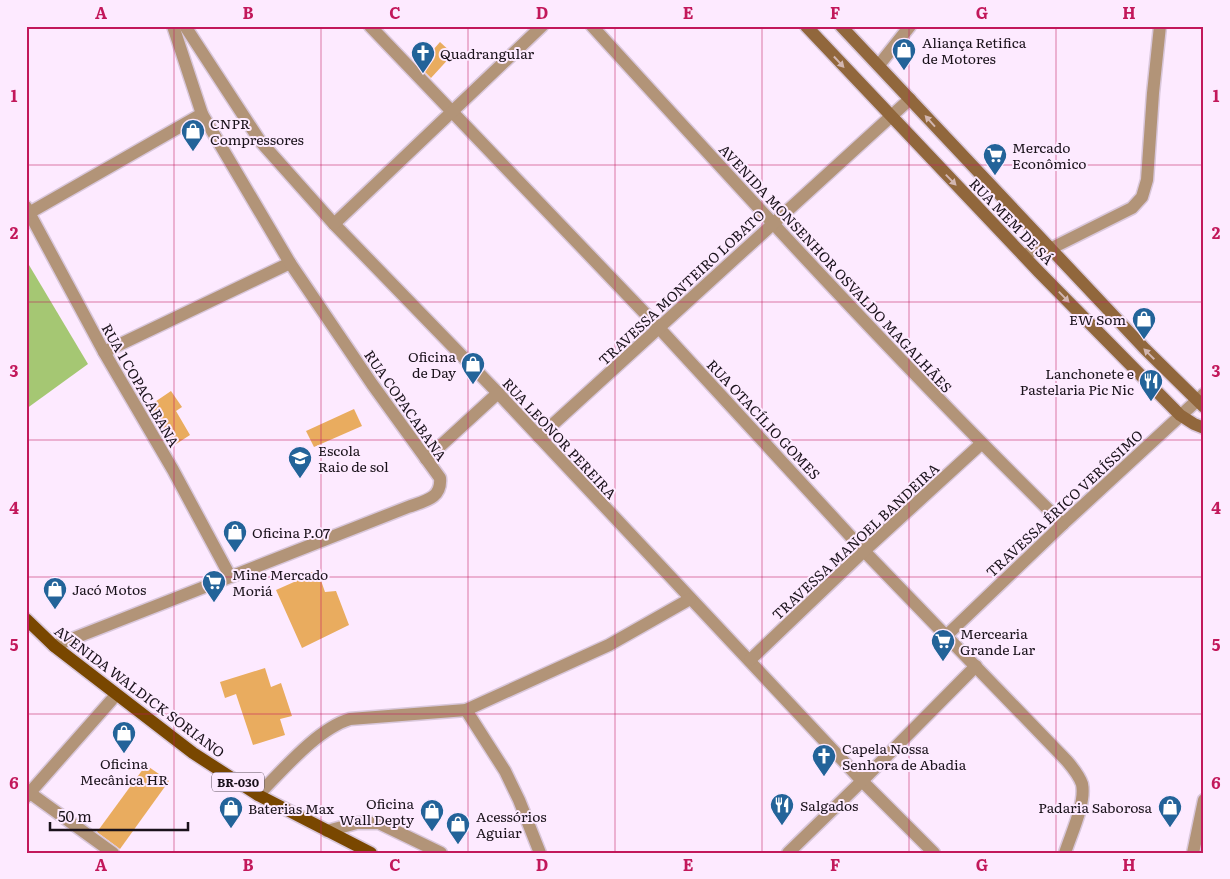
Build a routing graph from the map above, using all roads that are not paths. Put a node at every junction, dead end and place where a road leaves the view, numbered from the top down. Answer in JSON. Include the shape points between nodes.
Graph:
{"nodes":[{"id":1,"x":173,"y":26,"type":"edge"},
{"id":2,"x":185,"y":26,"type":"edge"},
{"id":3,"x":370,"y":26,"type":"edge"},
{"id":4,"x":542,"y":26,"type":"edge"},
{"id":5,"x":592,"y":26,"type":"edge"},
{"id":6,"x":806,"y":26,"type":"edge"},
{"id":7,"x":841,"y":26,"type":"edge"},
{"id":8,"x":910,"y":26,"type":"edge"},
{"id":9,"x":1160,"y":26,"type":"edge"},
{"id":10,"x":879,"y":65,"type":"junction"},
{"id":11,"x":910,"y":99,"type":"junction"},
{"id":12,"x":452,"y":113,"type":"junction"},
{"id":13,"x":202,"y":114,"type":"junction"},
{"id":14,"x":890,"y":116,"type":"junction"},
{"id":15,"x":28,"y":210,"type":"edge"},
{"id":16,"x":772,"y":223,"type":"junction"},
{"id":17,"x":334,"y":224,"type":"junction"},
{"id":18,"x":1046,"y":246,"type":"junction"},
{"id":19,"x":1025,"y":256,"type":"junction"},
{"id":20,"x":290,"y":263,"type":"junction"},
{"id":21,"x":659,"y":328,"type":"junction"},
{"id":22,"x":104,"y":352,"type":"junction"},
{"id":23,"x":498,"y":393,"type":"junction"},
{"id":24,"x":1201,"y":401,"type":"edge"},
{"id":25,"x":1180,"y":415,"type":"junction"},
{"id":26,"x":1204,"y":428,"type":"edge"},
{"id":27,"x":539,"y":436,"type":"junction"},
{"id":28,"x":982,"y":444,"type":"junction"},
{"id":29,"x":426,"y":459,"type":"junction"},
{"id":30,"x":1063,"y":524,"type":"junction"},
{"id":31,"x":864,"y":551,"type":"junction"},
{"id":32,"x":230,"y":576,"type":"junction"},
{"id":33,"x":690,"y":599,"type":"junction"},
{"id":34,"x":26,"y":619,"type":"edge"},
{"id":35,"x":947,"y":636,"type":"junction"},
{"id":36,"x":54,"y":646,"type":"junction"},
{"id":37,"x":750,"y":660,"type":"junction"},
{"id":38,"x":976,"y":666,"type":"junction"},
{"id":39,"x":116,"y":695,"type":"junction"},
{"id":40,"x":466,"y":710,"type":"junction"},
{"id":41,"x":862,"y":781,"type":"junction"},
{"id":42,"x":28,"y":795,"type":"edge"},
{"id":43,"x":258,"y":795,"type":"junction"},
{"id":44,"x":1204,"y":800,"type":"edge"},
{"id":45,"x":327,"y":831,"type":"junction"},
{"id":46,"x":113,"y":853,"type":"edge"},
{"id":47,"x":371,"y":853,"type":"edge"},
{"id":48,"x":441,"y":853,"type":"edge"},
{"id":49,"x":540,"y":853,"type":"edge"},
{"id":50,"x":788,"y":853,"type":"edge"},
{"id":51,"x":934,"y":853,"type":"edge"},
{"id":52,"x":1065,"y":853,"type":"edge"},
{"id":53,"x":1192,"y":853,"type":"edge"}],
"edges":[{"from":1,"to":13,"type":"street","name":"RUA COPACABANA"},
{"from":2,"to":17,"type":"street","name":"RUA LEONOR PEREIRA","via":[[260,141]]},
{"from":3,"to":12,"type":"street","name":"RUA OTACÍLIO GOMES"},
{"from":4,"to":12,"type":"street"},
{"from":5,"to":16,"type":"street","name":"AVENIDA MONSENHOR OSVALDO MAGALHÃES"},
{"from":6,"to":14,"type":"street","name":"RUA MEM DE SÁ","one_way":true},
{"from":7,"to":10,"type":"street","name":"RUA MEM DE SÁ"},
{"from":8,"to":10,"type":"street"},
{"from":9,"to":18,"type":"street","via":[[1147,180],[1142,197],[1132,208]]},
{"from":10,"to":11,"type":"street","name":"RUA MEM DE SÁ"},
{"from":11,"to":14,"type":"street","name":"TRAVESSA MONTEIRO LOBATO"},
{"from":18,"to":11,"type":"street","name":"RUA MEM DE SÁ","one_way":true},
{"from":12,"to":17,"type":"street"},
{"from":12,"to":21,"type":"street","name":"RUA OTACÍLIO GOMES"},
{"from":13,"to":15,"type":"street"},
{"from":13,"to":20,"type":"street","name":"RUA COPACABANA"},
{"from":14,"to":16,"type":"street","name":"TRAVESSA MONTEIRO LOBATO"},
{"from":14,"to":19,"type":"street","name":"RUA MEM DE SÁ","one_way":true},
{"from":15,"to":22,"type":"street","name":"RUA 1 COPACABANA"},
{"from":16,"to":21,"type":"street","name":"TRAVESSA MONTEIRO LOBATO"},
{"from":16,"to":28,"type":"street","name":"AVENIDA MONSENHOR OSVALDO MAGALHÃES"},
{"from":17,"to":23,"type":"street","name":"RUA LEONOR PEREIRA"},
{"from":18,"to":19,"type":"street"},
{"from":24,"to":18,"type":"street","name":"RUA MEM DE SÁ","one_way":true},
{"from":19,"to":25,"type":"street","name":"RUA MEM DE SÁ","one_way":true},
{"from":20,"to":22,"type":"street"},
{"from":20,"to":29,"type":"street","name":"RUA COPACABANA"},
{"from":21,"to":27,"type":"street","name":"TRAVESSA MONTEIRO LOBATO"},
{"from":21,"to":31,"type":"street","name":"RUA OTACÍLIO GOMES"},
{"from":22,"to":32,"type":"street","name":"RUA 1 COPACABANA"},
{"from":23,"to":27,"type":"street","name":"RUA LEONOR PEREIRA"},
{"from":23,"to":29,"type":"street"},
{"from":24,"to":25,"type":"street","name":"TRAVESSA ÉRICO VERÍSSIMO"},
{"from":25,"to":26,"type":"street","name":"RUA MEM DE SÁ"},
{"from":25,"to":30,"type":"street","name":"TRAVESSA ÉRICO VERÍSSIMO"},
{"from":27,"to":33,"type":"street","name":"RUA LEONOR PEREIRA"},
{"from":28,"to":30,"type":"street","name":"AVENIDA MONSENHOR OSVALDO MAGALHÃES"},
{"from":28,"to":31,"type":"street","name":"TRAVESSA MANOEL BANDEIRA"},
{"from":29,"to":32,"type":"street","name":"RUA COPACABANA","via":[[440,478],[441,487],[432,498]]},
{"from":30,"to":35,"type":"street","name":"TRAVESSA ÉRICO VERÍSSIMO"},
{"from":31,"to":35,"type":"street","name":"RUA OTACÍLIO GOMES"},
{"from":31,"to":37,"type":"street","name":"TRAVESSA MANOEL BANDEIRA"},
{"from":32,"to":36,"type":"street","name":"RUA COPACABANA"},
{"from":33,"to":37,"type":"street","name":"RUA LEONOR PEREIRA"},
{"from":33,"to":40,"type":"street","via":[[609,646]]},
{"from":34,"to":36,"type":"main road","name":"AVENIDA WALDICK SORIANO","number":"BR-030"},
{"from":35,"to":38,"type":"street","name":"RUA OTACÍLIO GOMES"},
{"from":36,"to":39,"type":"main road","name":"AVENIDA WALDICK SORIANO","number":"BR-030"},
{"from":37,"to":41,"type":"street","name":"RUA LEONOR PEREIRA"},
{"from":38,"to":41,"type":"street"},
{"from":38,"to":52,"type":"street","name":"RUA OTACÍLIO GOMES","via":[[1078,775],[1082,795]]},
{"from":39,"to":42,"type":"street"},
{"from":39,"to":43,"type":"main road","name":"AVENIDA WALDICK SORIANO","number":"BR-030","via":[[193,753]]},
{"from":40,"to":43,"type":"street","via":[[341,722],[319,736]]},
{"from":40,"to":49,"type":"street","via":[[505,771]]},
{"from":41,"to":50,"type":"street"},
{"from":41,"to":51,"type":"street","name":"RUA LEONOR PEREIRA"},
{"from":42,"to":46,"type":"street"},
{"from":43,"to":45,"type":"main road","name":"AVENIDA WALDICK SORIANO","number":"BR-030"},
{"from":44,"to":53,"type":"street"},
{"from":45,"to":47,"type":"main road","name":"AVENIDA WALDICK SORIANO","number":"BR-030"},
{"from":45,"to":48,"type":"street","via":[[357,823],[379,823]]}]}
